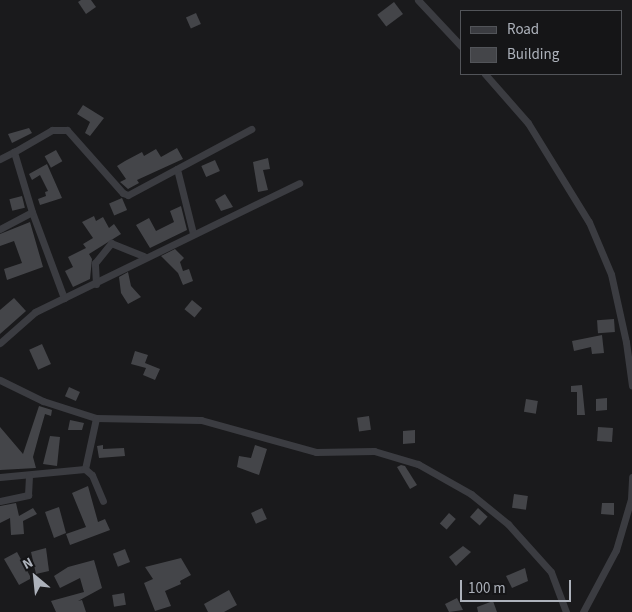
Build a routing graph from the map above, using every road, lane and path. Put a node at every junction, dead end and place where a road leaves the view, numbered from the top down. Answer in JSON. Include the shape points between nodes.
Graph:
{"nodes":[{"id":1,"x":418,"y":0,"type":"edge"},
{"id":2,"x":460,"y":45,"type":"edge"},
{"id":3,"x":486,"y":75,"type":"edge"},
{"id":4,"x":251,"y":129,"type":"dead end"},
{"id":5,"x":14,"y":152,"type":"junction"},
{"id":6,"x":0,"y":159,"type":"edge"},
{"id":7,"x":177,"y":168,"type":"junction"},
{"id":8,"x":299,"y":183,"type":"dead end"},
{"id":9,"x":32,"y":212,"type":"junction"},
{"id":10,"x":0,"y":230,"type":"edge"},
{"id":11,"x":193,"y":232,"type":"junction"},
{"id":12,"x":143,"y":256,"type":"junction"},
{"id":13,"x":96,"y":284,"type":"junction"},
{"id":14,"x":64,"y":298,"type":"junction"},
{"id":15,"x":0,"y":343,"type":"edge"},
{"id":16,"x":0,"y":380,"type":"edge"},
{"id":17,"x":632,"y":386,"type":"edge"},
{"id":18,"x":96,"y":418,"type":"junction"},
{"id":19,"x":85,"y":468,"type":"junction"},
{"id":20,"x":29,"y":475,"type":"junction"},
{"id":21,"x":0,"y":477,"type":"edge"},
{"id":22,"x":632,"y":477,"type":"edge"},
{"id":23,"x":0,"y":501,"type":"edge"},
{"id":24,"x":103,"y":501,"type":"dead end"},
{"id":25,"x":566,"y":612,"type":"edge"},
{"id":26,"x":583,"y":612,"type":"edge"}],
"edges":[{"from":1,"to":2,"type":"street"},
{"from":3,"to":17,"type":"street","via":[[528,123],[590,222],[611,274]]},
{"from":4,"to":7,"type":"street"},
{"from":5,"to":6,"type":"street"},
{"from":5,"to":7,"type":"street","via":[[52,130],[67,130],[123,193],[128,194]]},
{"from":5,"to":9,"type":"street"},
{"from":7,"to":11,"type":"street"},
{"from":8,"to":11,"type":"street"},
{"from":9,"to":10,"type":"street"},
{"from":9,"to":14,"type":"street"},
{"from":11,"to":12,"type":"street"},
{"from":12,"to":13,"type":"street"},
{"from":12,"to":13,"type":"street","via":[[111,243],[95,263]]},
{"from":13,"to":14,"type":"street"},
{"from":14,"to":15,"type":"street","via":[[34,312]]},
{"from":16,"to":18,"type":"street","via":[[43,401]]},
{"from":18,"to":19,"type":"street"},
{"from":18,"to":25,"type":"street","via":[[201,420],[316,452],[374,451],[418,464],[471,494],[508,524],[551,572]]},
{"from":19,"to":20,"type":"street","via":[[56,469]]},
{"from":19,"to":24,"type":"street","via":[[92,475]]},
{"from":20,"to":21,"type":"street"},
{"from":20,"to":23,"type":"street","via":[[28,495]]},
{"from":22,"to":26,"type":"street","via":[[632,499],[616,550]]}]}
